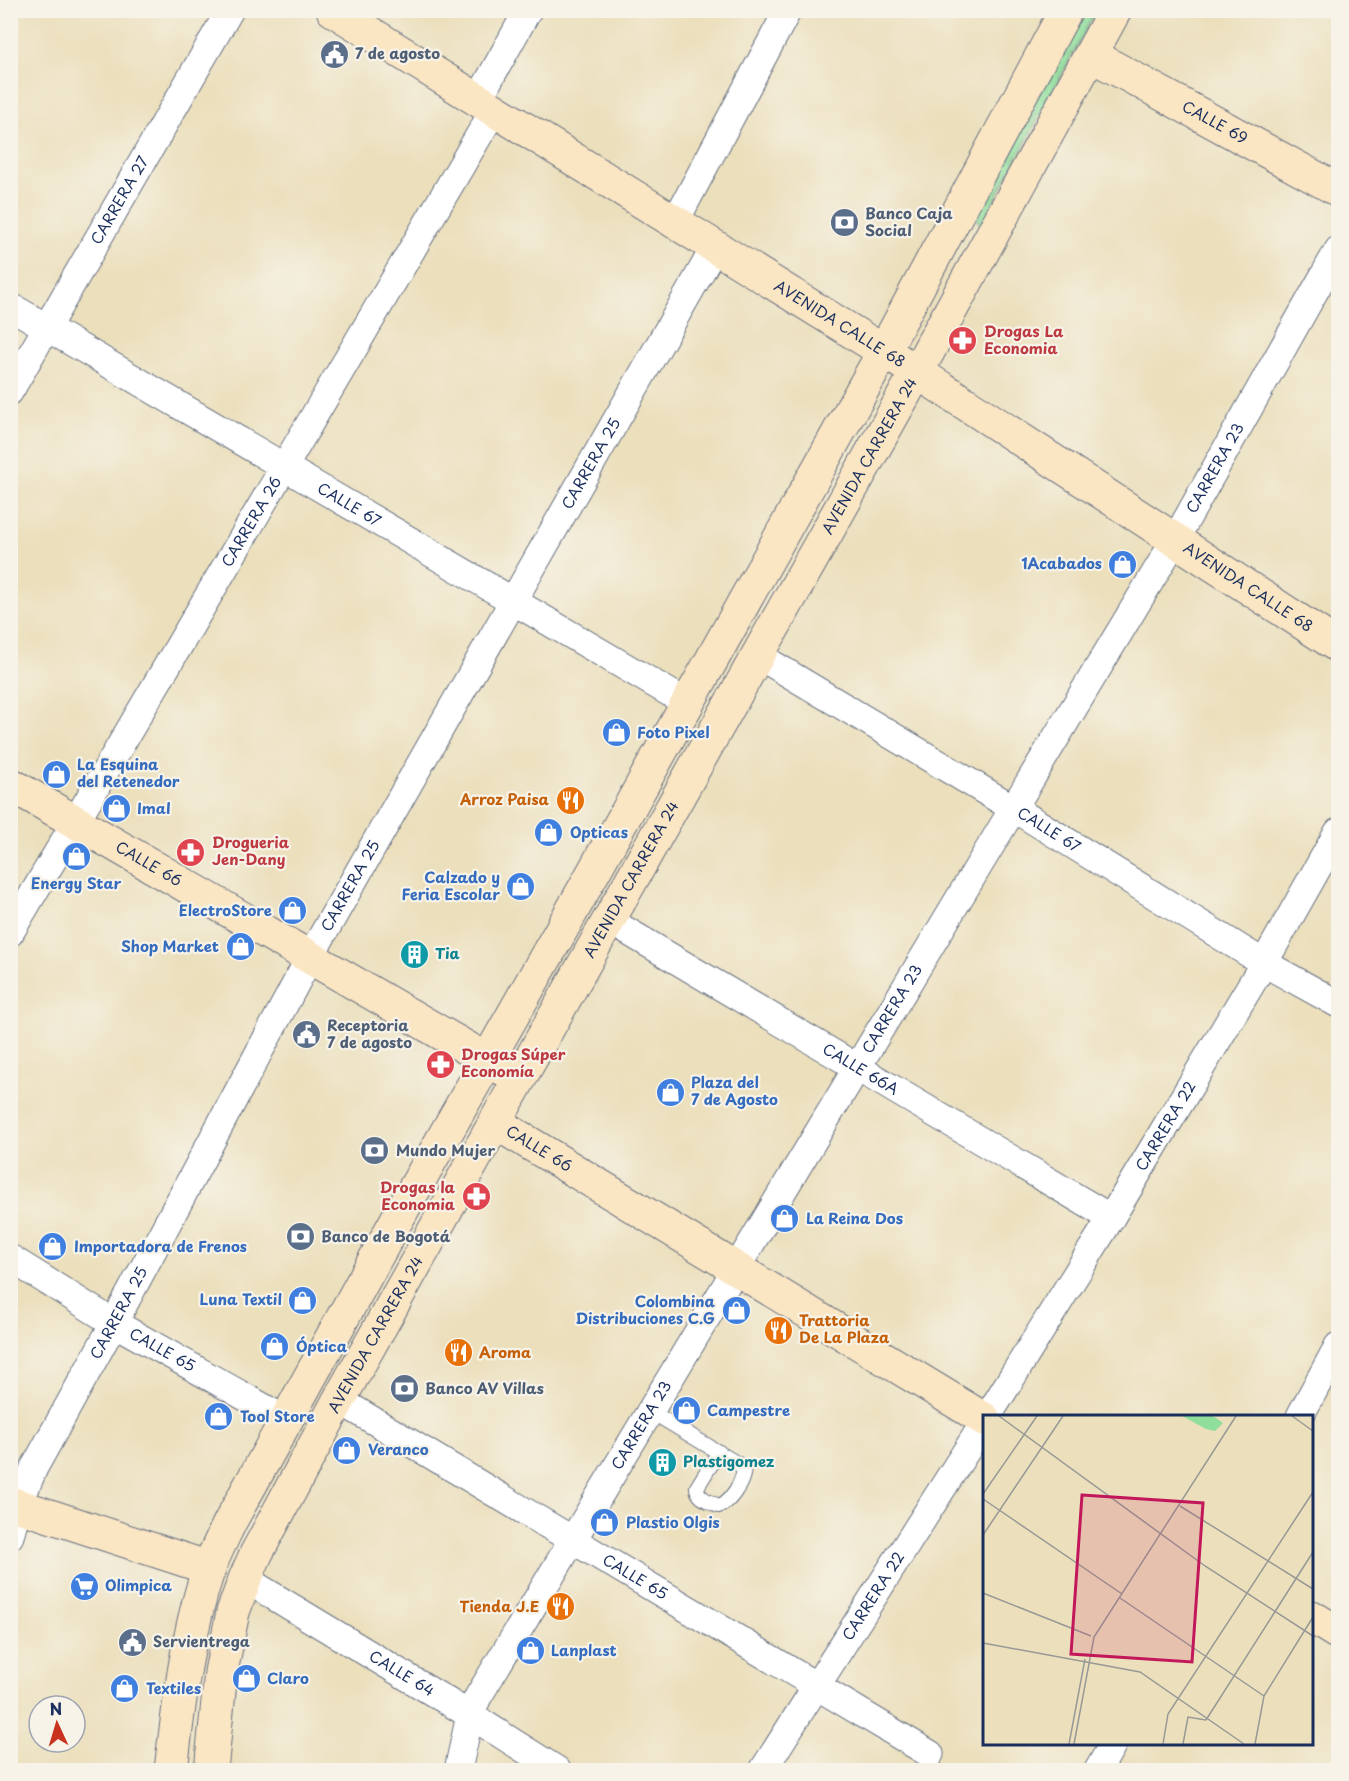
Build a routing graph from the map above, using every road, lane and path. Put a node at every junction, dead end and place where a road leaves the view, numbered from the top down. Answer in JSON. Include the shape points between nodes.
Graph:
{"nodes":[{"id":1,"x":230,"y":10,"type":"edge"},
{"id":2,"x":333,"y":10,"type":"edge"},
{"id":3,"x":528,"y":10,"type":"edge"},
{"id":4,"x":788,"y":10,"type":"edge"},
{"id":5,"x":1066,"y":10,"type":"edge"},
{"id":6,"x":1115,"y":10,"type":"edge"},
{"id":7,"x":1091,"y":55,"type":"junction"},
{"id":8,"x":486,"y":105,"type":"junction"},
{"id":9,"x":1338,"y":190,"type":"edge"},
{"id":10,"x":675,"y":222,"type":"junction"},
{"id":11,"x":715,"y":247,"type":"junction"},
{"id":12,"x":1338,"y":250,"type":"edge"},
{"id":13,"x":10,"y":306,"type":"edge"},
{"id":14,"x":47,"y":327,"type":"junction"},
{"id":15,"x":884,"y":351,"type":"junction"},
{"id":16,"x":917,"y":372,"type":"junction"},
{"id":17,"x":10,"y":391,"type":"edge"},
{"id":18,"x":285,"y":466,"type":"junction"},
{"id":19,"x":1175,"y":540,"type":"junction"},
{"id":20,"x":514,"y":601,"type":"junction"},
{"id":21,"x":1338,"y":646,"type":"edge"},
{"id":22,"x":759,"y":656,"type":"junction"},
{"id":23,"x":687,"y":703,"type":"junction"},
{"id":24,"x":10,"y":784,"type":"edge"},
{"id":25,"x":1013,"y":808,"type":"junction"},
{"id":26,"x":76,"y":822,"type":"junction"},
{"id":27,"x":1338,"y":832,"type":"edge"},
{"id":28,"x":610,"y":921,"type":"junction"},
{"id":29,"x":10,"y":933,"type":"edge"},
{"id":30,"x":310,"y":957,"type":"junction"},
{"id":31,"x":1264,"y":963,"type":"junction"},
{"id":32,"x":1338,"y":1004,"type":"edge"},
{"id":33,"x":487,"y":1059,"type":"junction"},
{"id":34,"x":857,"y":1068,"type":"junction"},
{"id":35,"x":521,"y":1079,"type":"junction"},
{"id":36,"x":496,"y":1123,"type":"junction"},
{"id":37,"x":1111,"y":1218,"type":"junction"},
{"id":38,"x":10,"y":1258,"type":"edge"},
{"id":39,"x":736,"y":1268,"type":"junction"},
{"id":40,"x":114,"y":1323,"type":"junction"},
{"id":41,"x":1338,"y":1346,"type":"edge"},
{"id":42,"x":339,"y":1400,"type":"junction"},
{"id":43,"x":650,"y":1412,"type":"junction"},
{"id":44,"x":988,"y":1415,"type":"edge"},
{"id":45,"x":1301,"y":1415,"type":"edge"},
{"id":46,"x":983,"y":1417,"type":"edge"},
{"id":47,"x":286,"y":1420,"type":"junction"},
{"id":48,"x":983,"y":1424,"type":"edge"},
{"id":49,"x":719,"y":1452,"type":"dead end"},
{"id":50,"x":13,"y":1515,"type":"edge"},
{"id":51,"x":572,"y":1541,"type":"junction"},
{"id":52,"x":209,"y":1568,"type":"junction"},
{"id":53,"x":245,"y":1579,"type":"junction"},
{"id":54,"x":1313,"y":1618,"type":"edge"},
{"id":55,"x":1338,"y":1633,"type":"edge"},
{"id":56,"x":815,"y":1686,"type":"junction"},
{"id":57,"x":470,"y":1715,"type":"junction"},
{"id":58,"x":1112,"y":1745,"type":"edge"},
{"id":59,"x":930,"y":1754,"type":"dead end"},
{"id":60,"x":171,"y":1770,"type":"edge"},
{"id":61,"x":211,"y":1770,"type":"edge"},
{"id":62,"x":458,"y":1770,"type":"edge"},
{"id":63,"x":557,"y":1770,"type":"edge"},
{"id":64,"x":763,"y":1770,"type":"edge"},
{"id":65,"x":1098,"y":1770,"type":"edge"}],
"edges":[{"from":1,"to":14,"type":"street","name":"CARRERA 27"},
{"from":2,"to":8,"type":"main road","name":"AVENIDA CALLE 68"},
{"from":3,"to":8,"type":"street","name":"CARRERA 26"},
{"from":4,"to":10,"type":"street"},
{"from":5,"to":15,"type":"main road"},
{"from":6,"to":7,"type":"main road","name":"AVENIDA CARRERA 24"},
{"from":7,"to":9,"type":"main road","name":"CALLE 69"},
{"from":7,"to":16,"type":"main road","name":"AVENIDA CARRERA 24"},
{"from":8,"to":10,"type":"main road","name":"AVENIDA CALLE 68"},
{"from":8,"to":18,"type":"street","name":"CARRERA 26"},
{"from":10,"to":11,"type":"main road","name":"AVENIDA CALLE 68"},
{"from":11,"to":15,"type":"main road","name":"AVENIDA CALLE 68"},
{"from":11,"to":20,"type":"street","name":"CARRERA 25"},
{"from":12,"to":19,"type":"street","name":"CARRERA 23"},
{"from":13,"to":14,"type":"street","name":"CALLE 67"},
{"from":14,"to":17,"type":"street","name":"CARRERA 27"},
{"from":14,"to":18,"type":"street","name":"CALLE 67"},
{"from":15,"to":16,"type":"main road","name":"AVENIDA CALLE 68"},
{"from":15,"to":23,"type":"main road"},
{"from":16,"to":19,"type":"main road","name":"AVENIDA CALLE 68"},
{"from":16,"to":22,"type":"main road","name":"AVENIDA CARRERA 24"},
{"from":18,"to":20,"type":"street","name":"CALLE 67"},
{"from":18,"to":26,"type":"street","name":"CARRERA 26"},
{"from":19,"to":21,"type":"main road","name":"AVENIDA CALLE 68"},
{"from":19,"to":25,"type":"street","name":"CARRERA 23"},
{"from":20,"to":23,"type":"street","name":"CALLE 67"},
{"from":20,"to":30,"type":"street","name":"CARRERA 25"},
{"from":22,"to":25,"type":"street","name":"CALLE 67"},
{"from":22,"to":28,"type":"main road","name":"AVENIDA CARRERA 24"},
{"from":23,"to":33,"type":"main road"},
{"from":24,"to":26,"type":"main road","name":"CALLE 66"},
{"from":25,"to":31,"type":"street","name":"CALLE 67"},
{"from":25,"to":34,"type":"street","name":"CARRERA 23"},
{"from":26,"to":29,"type":"street","name":"CARRERA 26"},
{"from":26,"to":30,"type":"main road","name":"CALLE 66"},
{"from":27,"to":31,"type":"street","name":"CARRERA 22"},
{"from":28,"to":34,"type":"street","name":"CALLE 66A"},
{"from":28,"to":35,"type":"main road","name":"AVENIDA CARRERA 24"},
{"from":30,"to":33,"type":"main road","name":"CALLE 66"},
{"from":30,"to":40,"type":"street","name":"CARRERA 25"},
{"from":31,"to":32,"type":"street","name":"CALLE 67"},
{"from":31,"to":37,"type":"street","name":"CARRERA 22"},
{"from":33,"to":35,"type":"main road"},
{"from":33,"to":36,"type":"main road","name":"CALLE 66"},
{"from":33,"to":47,"type":"main road"},
{"from":34,"to":37,"type":"street","name":"CALLE 66A"},
{"from":34,"to":39,"type":"street","name":"CARRERA 23"},
{"from":35,"to":36,"type":"main road","name":"AVENIDA CARRERA 24"},
{"from":36,"to":39,"type":"main road","name":"CALLE 66"},
{"from":36,"to":42,"type":"main road","name":"AVENIDA CARRERA 24"},
{"from":37,"to":44,"type":"street","name":"CARRERA 22"},
{"from":38,"to":40,"type":"street","name":"CALLE 65"},
{"from":39,"to":43,"type":"street","name":"CARRERA 23"},
{"from":39,"to":46,"type":"main road","name":"CALLE 66"},
{"from":40,"to":47,"type":"street","name":"CALLE 65"},
{"from":40,"to":50,"type":"street","name":"CARRERA 25","via":[[34,1468]]},
{"from":41,"to":45,"type":"street"},
{"from":42,"to":51,"type":"street","name":"CALLE 65"},
{"from":42,"to":53,"type":"main road","name":"AVENIDA CARRERA 24"},
{"from":43,"to":49,"type":"lane"},
{"from":43,"to":51,"type":"street","name":"CARRERA 23"},
{"from":47,"to":52,"type":"main road"},
{"from":48,"to":56,"type":"street","name":"CARRERA 22"},
{"from":50,"to":52,"type":"main road"},
{"from":51,"to":56,"type":"street","name":"CALLE 65"},
{"from":51,"to":57,"type":"street","name":"CARRERA 23"},
{"from":52,"to":60,"type":"main road","via":[[189,1648]]},
{"from":53,"to":57,"type":"street","name":"CALLE 64"},
{"from":53,"to":61,"type":"main road","name":"AVENIDA CARRERA 24","via":[[226,1642]]},
{"from":54,"to":55,"type":"main road"},
{"from":56,"to":59,"type":"street","name":"CALLE 65"},
{"from":56,"to":64,"type":"street","name":"CARRERA 22"},
{"from":57,"to":62,"type":"street","name":"CARRERA 23"},
{"from":57,"to":63,"type":"street","name":"CALLE 64"},
{"from":58,"to":65,"type":"street"}]}
